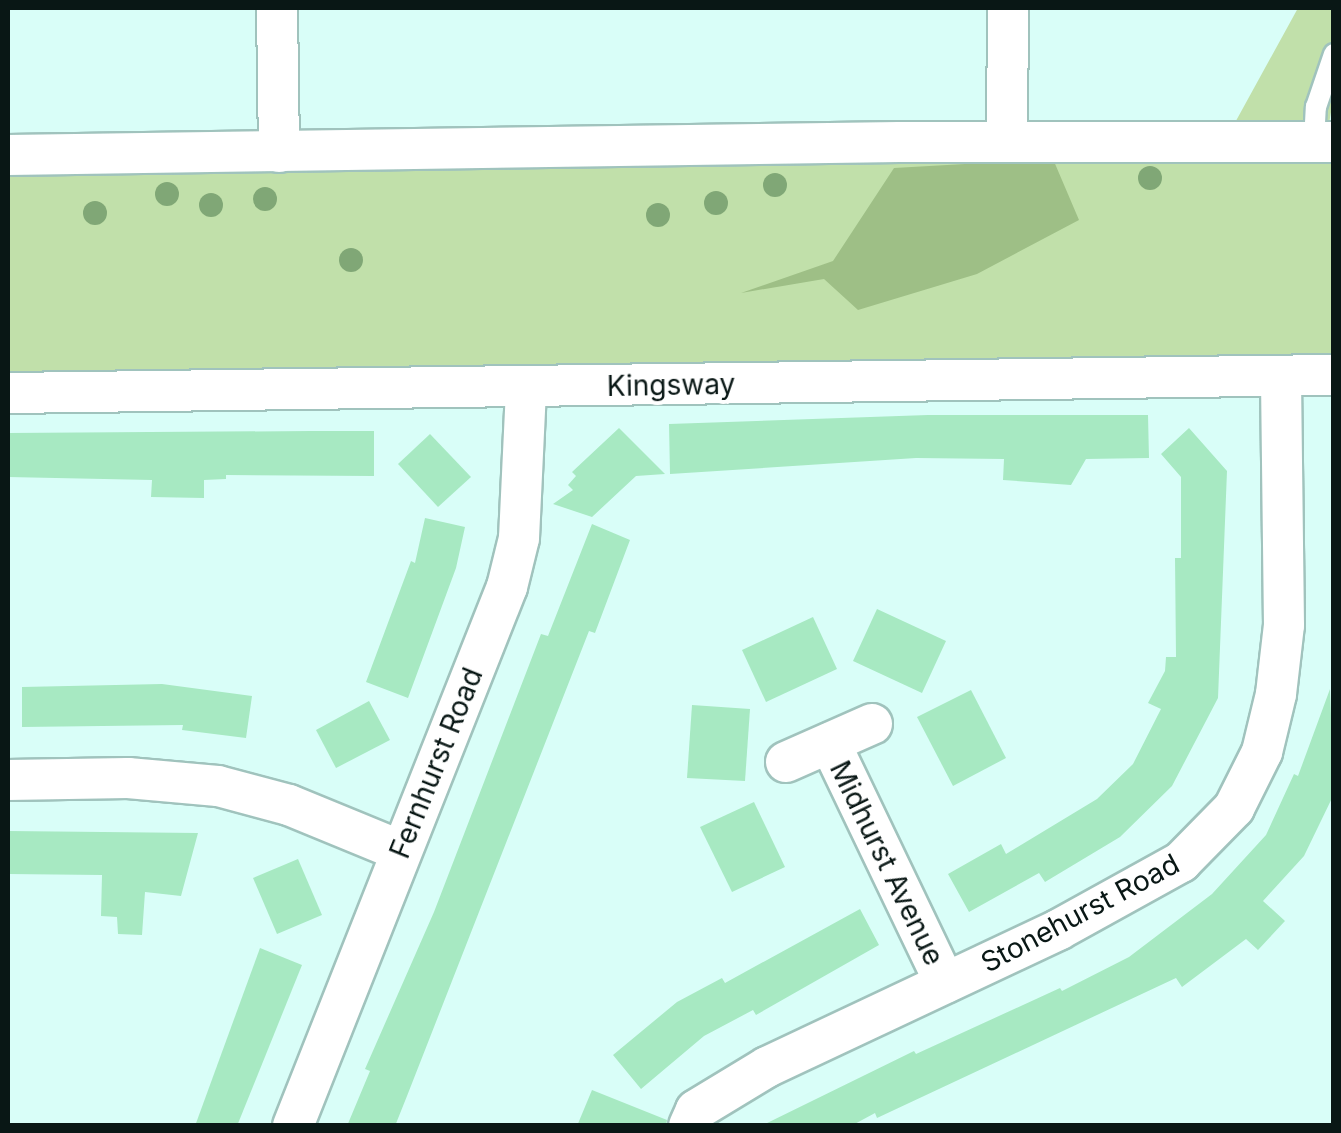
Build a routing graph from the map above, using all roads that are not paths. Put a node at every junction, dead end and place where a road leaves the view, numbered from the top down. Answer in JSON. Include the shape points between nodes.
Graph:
{"nodes":[{"id":1,"x":277,"y":8,"type":"edge"},
{"id":2,"x":1008,"y":8,"type":"edge"},
{"id":3,"x":1334,"y":54,"type":"edge"},
{"id":4,"x":1006,"y":142,"type":"junction"},
{"id":5,"x":1324,"y":142,"type":"edge"},
{"id":6,"x":279,"y":152,"type":"junction"},
{"id":7,"x":8,"y":155,"type":"edge"},
{"id":8,"x":1281,"y":376,"type":"junction"},
{"id":9,"x":1334,"y":376,"type":"edge"},
{"id":10,"x":526,"y":388,"type":"junction"},
{"id":11,"x":8,"y":393,"type":"edge"},
{"id":12,"x":872,"y":724,"type":"dead end"},
{"id":13,"x":830,"y":743,"type":"junction"},
{"id":14,"x":786,"y":762,"type":"dead end"},
{"id":15,"x":8,"y":780,"type":"edge"},
{"id":16,"x":402,"y":851,"type":"junction"},
{"id":17,"x":944,"y":983,"type":"junction"},
{"id":18,"x":292,"y":1126,"type":"edge"},
{"id":19,"x":688,"y":1126,"type":"edge"}],
"edges":[{"from":1,"to":6,"type":"street"},
{"from":2,"to":4,"type":"street"},
{"from":3,"to":5,"type":"lane","via":[[1316,107]]},
{"from":4,"to":5,"type":"street"},
{"from":4,"to":6,"type":"street"},
{"from":6,"to":7,"type":"street"},
{"from":8,"to":9,"type":"street","name":"Kingsway"},
{"from":8,"to":10,"type":"street","name":"Kingsway"},
{"from":8,"to":17,"type":"street","name":"Stonehurst Road","via":[[1284,625],[1262,752],[1234,808],[1181,862]]},
{"from":10,"to":11,"type":"street","name":"Kingsway"},
{"from":10,"to":16,"type":"street","name":"Fernhurst Road","via":[[519,538],[507,587]]},
{"from":12,"to":13,"type":"street","name":"Midhurst Avenue"},
{"from":13,"to":14,"type":"street","name":"Midhurst Avenue"},
{"from":13,"to":17,"type":"street","name":"Midhurst Avenue"},
{"from":15,"to":16,"type":"street","via":[[128,778],[218,786],[289,805]]},
{"from":16,"to":18,"type":"street","name":"Fernhurst Road"},
{"from":17,"to":19,"type":"street","name":"Stonehurst Road","via":[[767,1067],[696,1110]]}]}
